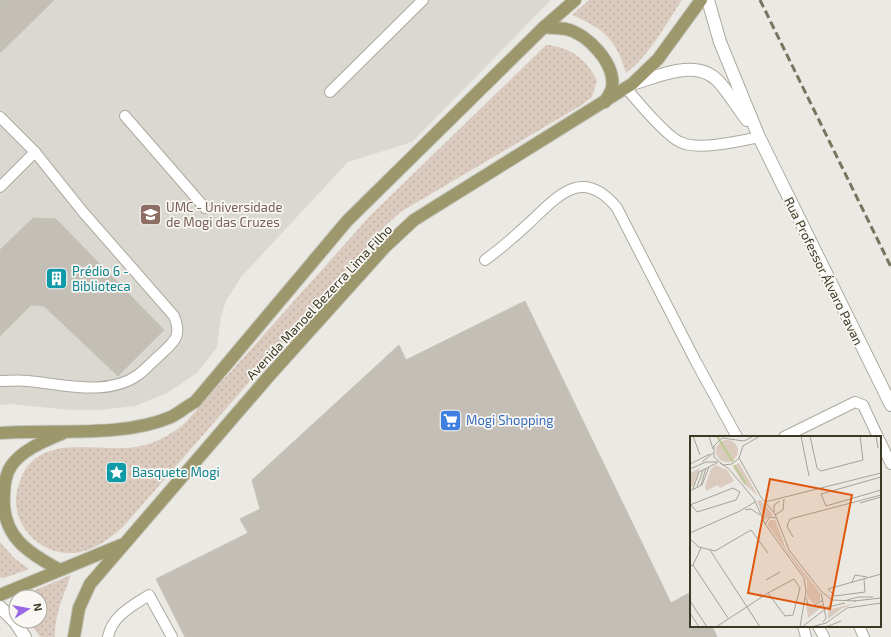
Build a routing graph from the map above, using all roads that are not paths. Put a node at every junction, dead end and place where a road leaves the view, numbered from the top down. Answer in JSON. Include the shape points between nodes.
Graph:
{"nodes":[{"id":1,"x":423,"y":0,"type":"edge"},
{"id":2,"x":575,"y":0,"type":"edge"},
{"id":3,"x":701,"y":0,"type":"edge"},
{"id":4,"x":708,"y":0,"type":"edge"},
{"id":5,"x":544,"y":27,"type":"junction"},
{"id":6,"x":629,"y":86,"type":"junction"},
{"id":7,"x":330,"y":92,"type":"dead end"},
{"id":8,"x":605,"y":102,"type":"junction"},
{"id":9,"x":125,"y":116,"type":"dead end"},
{"id":10,"x":0,"y":117,"type":"edge"},
{"id":11,"x":758,"y":137,"type":"junction"},
{"id":12,"x":35,"y":152,"type":"junction"},
{"id":13,"x":0,"y":187,"type":"edge"},
{"id":14,"x":205,"y":208,"type":"dead end"},
{"id":15,"x":485,"y":260,"type":"dead end"},
{"id":16,"x":0,"y":381,"type":"edge"},
{"id":17,"x":891,"y":405,"type":"edge"},
{"id":18,"x":0,"y":432,"type":"edge"},
{"id":19,"x":66,"y":432,"type":"junction"},
{"id":20,"x":736,"y":436,"type":"edge"},
{"id":21,"x":786,"y":436,"type":"edge"},
{"id":22,"x":878,"y":436,"type":"edge"},
{"id":23,"x":881,"y":443,"type":"edge"},
{"id":24,"x":891,"y":464,"type":"edge"},
{"id":25,"x":123,"y":544,"type":"junction"},
{"id":26,"x":60,"y":570,"type":"junction"},
{"id":27,"x":0,"y":595,"type":"edge"},
{"id":28,"x":0,"y":608,"type":"edge"},
{"id":29,"x":803,"y":627,"type":"edge"},
{"id":30,"x":819,"y":627,"type":"edge"},
{"id":31,"x":859,"y":627,"type":"edge"},
{"id":32,"x":25,"y":637,"type":"edge"},
{"id":33,"x":74,"y":637,"type":"edge"},
{"id":34,"x":108,"y":637,"type":"edge"},
{"id":35,"x":172,"y":637,"type":"edge"},
{"id":36,"x":806,"y":637,"type":"edge"},
{"id":37,"x":824,"y":637,"type":"edge"},
{"id":38,"x":864,"y":637,"type":"edge"}],
"edges":[{"from":1,"to":7,"type":"lane"},
{"from":2,"to":5,"type":"main road","name":"Avenida Manoel Bezerra Lima Filho"},
{"from":3,"to":6,"type":"main road","name":"Avenida Manoel Bezerra Lima Filho","via":[[658,59]]},
{"from":4,"to":11,"type":"street","name":"Rua Professor Álvaro Pavan","via":[[720,42]]},
{"from":5,"to":8,"type":"main road","via":[[567,29],[593,45],[604,58],[611,74],[612,88]]},
{"from":5,"to":19,"type":"main road","name":"Avenida Manoel Bezerra Lima Filho","via":[[347,221],[195,402],[172,416],[143,426]]},
{"from":6,"to":8,"type":"main road","name":"Avenida Manoel Bezerra Lima Filho"},
{"from":6,"to":11,"type":"lane","via":[[643,108],[678,142],[707,145]]},
{"from":6,"to":11,"type":"street","name":"Rua Professor Álvaro Pavan","via":[[689,70],[711,75],[730,96]]},
{"from":8,"to":25,"type":"main road","name":"Avenida Manoel Bezerra Lima Filho","via":[[414,220],[385,247],[269,376]]},
{"from":9,"to":14,"type":"lane"},
{"from":10,"to":12,"type":"lane"},
{"from":11,"to":17,"type":"street","name":"Rua Professor Álvaro Pavan"},
{"from":12,"to":13,"type":"lane"},
{"from":12,"to":16,"type":"lane","via":[[83,212],[174,316],[178,334],[170,346],[138,375],[118,384],[96,388],[25,380]]},
{"from":15,"to":20,"type":"lane","via":[[509,242],[560,193],[583,187],[602,191],[617,208]]},
{"from":18,"to":19,"type":"main road","name":"Avenida Manoel Bezerra Lima Filho"},
{"from":19,"to":26,"type":"main road","via":[[30,448],[11,466],[4,482],[3,506],[8,527],[20,544],[34,556]]},
{"from":21,"to":22,"type":"lane","via":[[855,402],[863,405]]},
{"from":23,"to":24,"type":"lane"},
{"from":25,"to":26,"type":"main road"},
{"from":25,"to":33,"type":"main road","name":"Avenida Manoel Bezerra Lima Filho","via":[[90,584],[79,608]]},
{"from":26,"to":27,"type":"main road"},
{"from":28,"to":32,"type":"street","via":[[15,622]]},
{"from":29,"to":36,"type":"lane"},
{"from":30,"to":37,"type":"lane"},
{"from":31,"to":38,"type":"lane"},
{"from":34,"to":35,"type":"lane","via":[[116,619],[149,595]]}]}
